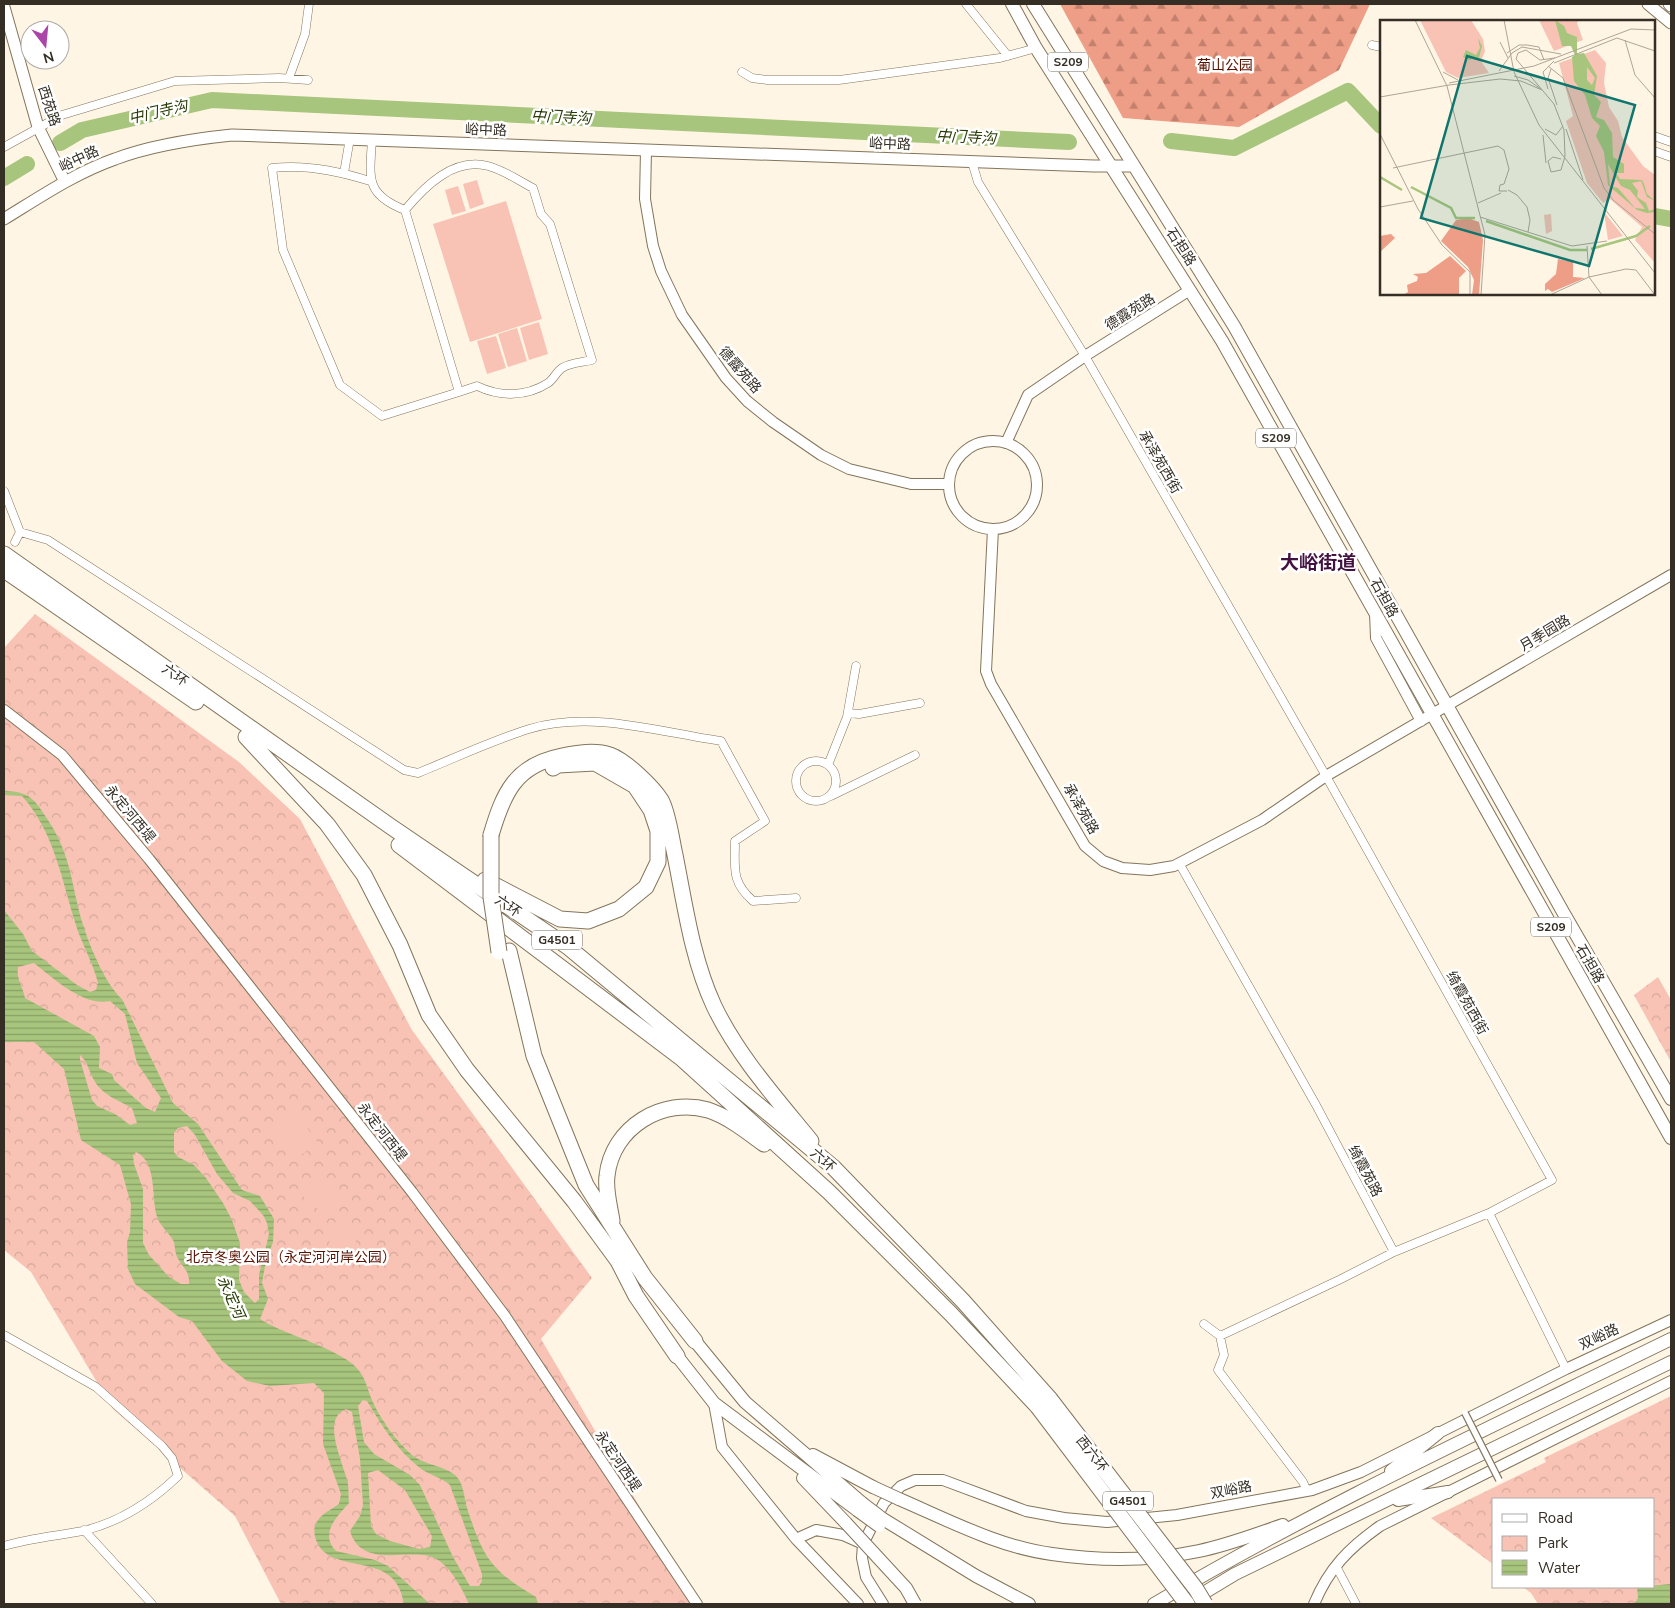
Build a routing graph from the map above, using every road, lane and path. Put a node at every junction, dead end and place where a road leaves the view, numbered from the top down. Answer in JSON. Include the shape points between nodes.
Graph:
{"nodes":[{"id":1,"x":309,"y":4,"type":"edge"},
{"id":2,"x":966,"y":4,"type":"edge"},
{"id":3,"x":1012,"y":4,"type":"edge"},
{"id":4,"x":1034,"y":4,"type":"edge"},
{"id":5,"x":1648,"y":4,"type":"edge"},
{"id":6,"x":4,"y":7,"type":"edge"},
{"id":7,"x":1671,"y":23,"type":"edge"},
{"id":8,"x":1372,"y":45,"type":"dead end"},
{"id":9,"x":1380,"y":47,"type":"edge"},
{"id":10,"x":1036,"y":48,"type":"junction"},
{"id":11,"x":1008,"y":56,"type":"junction"},
{"id":12,"x":742,"y":72,"type":"dead end"},
{"id":13,"x":289,"y":78,"type":"junction"},
{"id":14,"x":308,"y":80,"type":"dead end"},
{"id":15,"x":38,"y":127,"type":"junction"},
{"id":16,"x":1655,"y":136,"type":"edge"},
{"id":17,"x":350,"y":138,"type":"junction"},
{"id":18,"x":372,"y":139,"type":"junction"},
{"id":19,"x":1671,"y":142,"type":"edge"},
{"id":20,"x":4,"y":147,"type":"edge"},
{"id":21,"x":646,"y":150,"type":"junction"},
{"id":22,"x":1655,"y":151,"type":"edge"},
{"id":23,"x":1671,"y":157,"type":"edge"},
{"id":24,"x":972,"y":162,"type":"junction"},
{"id":25,"x":1111,"y":166,"type":"junction"},
{"id":26,"x":1134,"y":166,"type":"junction"},
{"id":27,"x":344,"y":173,"type":"junction"},
{"id":28,"x":370,"y":181,"type":"junction"},
{"id":29,"x":65,"y":182,"type":"junction"},
{"id":30,"x":405,"y":210,"type":"junction"},
{"id":31,"x":4,"y":219,"type":"edge"},
{"id":32,"x":1190,"y":290,"type":"junction"},
{"id":33,"x":1085,"y":356,"type":"junction"},
{"id":34,"x":459,"y":392,"type":"junction"},
{"id":35,"x":1006,"y":443,"type":"junction"},
{"id":36,"x":948,"y":484,"type":"junction"},
{"id":37,"x":4,"y":491,"type":"edge"},
{"id":38,"x":993,"y":529,"type":"junction"},
{"id":39,"x":20,"y":532,"type":"junction"},
{"id":40,"x":15,"y":542,"type":"dead end"},
{"id":41,"x":4,"y":554,"type":"edge"},
{"id":42,"x":4,"y":570,"type":"edge"},
{"id":43,"x":1671,"y":575,"type":"edge"},
{"id":44,"x":1375,"y":612,"type":"junction"},
{"id":45,"x":856,"y":666,"type":"dead end"},
{"id":46,"x":920,"y":703,"type":"dead end"},
{"id":47,"x":1448,"y":705,"type":"junction"},
{"id":48,"x":4,"y":710,"type":"edge"},
{"id":49,"x":848,"y":712,"type":"junction"},
{"id":50,"x":1433,"y":715,"type":"junction"},
{"id":51,"x":1421,"y":721,"type":"junction"},
{"id":52,"x":246,"y":736,"type":"junction"},
{"id":53,"x":915,"y":755,"type":"dead end"},
{"id":54,"x":828,"y":765,"type":"junction"},
{"id":55,"x":1326,"y":776,"type":"junction"},
{"id":56,"x":827,"y":798,"type":"junction"},
{"id":57,"x":390,"y":826,"type":"junction"},
{"id":58,"x":495,"y":835,"type":"junction"},
{"id":59,"x":1179,"y":863,"type":"junction"},
{"id":60,"x":796,"y":898,"type":"dead end"},
{"id":61,"x":504,"y":952,"type":"junction"},
{"id":62,"x":1671,"y":1099,"type":"edge"},
{"id":63,"x":1671,"y":1138,"type":"edge"},
{"id":64,"x":833,"y":1167,"type":"junction"},
{"id":65,"x":830,"y":1192,"type":"junction"},
{"id":66,"x":1488,"y":1213,"type":"junction"},
{"id":67,"x":613,"y":1228,"type":"junction"},
{"id":68,"x":1394,"y":1252,"type":"junction"},
{"id":69,"x":618,"y":1261,"type":"junction"},
{"id":70,"x":1671,"y":1320,"type":"edge"},
{"id":71,"x":1204,"y":1324,"type":"dead end"},
{"id":72,"x":4,"y":1335,"type":"edge"},
{"id":73,"x":1220,"y":1336,"type":"junction"},
{"id":74,"x":1671,"y":1338,"type":"edge"},
{"id":75,"x":696,"y":1341,"type":"joint"},
{"id":76,"x":677,"y":1356,"type":"joint"},
{"id":77,"x":1671,"y":1362,"type":"edge"},
{"id":78,"x":1566,"y":1369,"type":"junction"},
{"id":79,"x":1671,"y":1381,"type":"edge"},
{"id":80,"x":714,"y":1403,"type":"junction"},
{"id":81,"x":1044,"y":1403,"type":"junction"},
{"id":82,"x":1465,"y":1413,"type":"dead end"},
{"id":83,"x":1438,"y":1433,"type":"junction"},
{"id":84,"x":790,"y":1442,"type":"junction"},
{"id":85,"x":777,"y":1450,"type":"junction"},
{"id":86,"x":1499,"y":1480,"type":"dead end"},
{"id":87,"x":1374,"y":1486,"type":"junction"},
{"id":88,"x":1307,"y":1491,"type":"junction"},
{"id":89,"x":1448,"y":1492,"type":"junction"},
{"id":90,"x":1383,"y":1502,"type":"junction"},
{"id":91,"x":859,"y":1507,"type":"junction"},
{"id":92,"x":1314,"y":1515,"type":"junction"},
{"id":93,"x":84,"y":1530,"type":"junction"},
{"id":94,"x":796,"y":1539,"type":"junction"},
{"id":95,"x":863,"y":1544,"type":"junction"},
{"id":96,"x":4,"y":1546,"type":"edge"},
{"id":97,"x":1336,"y":1566,"type":"junction"},
{"id":98,"x":974,"y":1580,"type":"junction"},
{"id":99,"x":152,"y":1604,"type":"edge"},
{"id":100,"x":697,"y":1604,"type":"edge"},
{"id":101,"x":858,"y":1604,"type":"edge"},
{"id":102,"x":883,"y":1604,"type":"edge"},
{"id":103,"x":915,"y":1604,"type":"edge"},
{"id":104,"x":1011,"y":1604,"type":"edge"},
{"id":105,"x":1030,"y":1604,"type":"edge"},
{"id":106,"x":1154,"y":1604,"type":"edge"},
{"id":107,"x":1186,"y":1604,"type":"edge"},
{"id":108,"x":1205,"y":1604,"type":"edge"},
{"id":109,"x":1314,"y":1604,"type":"edge"},
{"id":110,"x":1356,"y":1604,"type":"edge"}],
"edges":[{"from":1,"to":13,"type":"street","via":[[305,34]]},
{"from":2,"to":11,"type":"street"},
{"from":3,"to":10,"type":"main road","name":"石担路","number":"S209"},
{"from":4,"to":26,"type":"main road","name":"石担路","number":"S209"},
{"from":5,"to":7,"type":"main road"},
{"from":6,"to":15,"type":"main road","name":"西苑路"},
{"from":8,"to":9,"type":"street"},
{"from":10,"to":11,"type":"street"},
{"from":10,"to":25,"type":"main road","name":"石担路","number":"S209"},
{"from":11,"to":12,"type":"street","via":[[839,80],[766,80],[752,78]]},
{"from":13,"to":14,"type":"street"},
{"from":13,"to":15,"type":"street","via":[[174,81],[62,115]]},
{"from":15,"to":20,"type":"street"},
{"from":15,"to":29,"type":"main road","name":"西苑路"},
{"from":16,"to":19,"type":"street"},
{"from":17,"to":18,"type":"main road","name":"峪中路"},
{"from":17,"to":27,"type":"street"},
{"from":17,"to":29,"type":"main road","name":"峪中路","via":[[241,135],[186,141],[116,158]]},
{"from":18,"to":21,"type":"main road","name":"峪中路"},
{"from":18,"to":28,"type":"street"},
{"from":21,"to":24,"type":"main road","name":"峪中路"},
{"from":21,"to":36,"type":"street","name":"德露苑路","via":[[644,199],[661,271],[682,314],[726,378],[773,422],[821,455],[849,469],[911,484]]},
{"from":22,"to":23,"type":"street"},
{"from":24,"to":25,"type":"main road","name":"峪中路"},
{"from":24,"to":33,"type":"street","name":"承泽苑西街","via":[[978,182],[993,208]]},
{"from":25,"to":26,"type":"main road","name":"峪中路"},
{"from":25,"to":32,"type":"main road","name":"石担路","number":"S209"},
{"from":26,"to":47,"type":"main road","name":"石担路","number":"S209","via":[[1234,326]]},
{"from":27,"to":28,"type":"street"},
{"from":27,"to":34,"type":"street","via":[[314,168],[272,168],[283,250],[340,385],[382,416]]},
{"from":28,"to":30,"type":"street","via":[[382,198]]},
{"from":29,"to":31,"type":"main road","name":"峪中路"},
{"from":30,"to":34,"type":"street"},
{"from":30,"to":34,"type":"street","via":[[433,180],[474,164],[489,166],[533,188],[541,214],[550,224],[592,360],[562,368],[550,382],[516,394],[496,394],[477,386]]},
{"from":32,"to":33,"type":"street","name":"德露苑路"},
{"from":32,"to":44,"type":"main road","name":"石担路","number":"S209"},
{"from":33,"to":35,"type":"street","name":"德露苑路","via":[[1028,395]]},
{"from":33,"to":55,"type":"street","name":"承泽苑西街"},
{"from":35,"to":36,"type":"street","via":[[982,442],[969,448],[958,457]]},
{"from":35,"to":38,"type":"street","via":[[1023,452],[1032,464],[1037,478],[1036,494],[1031,508],[1021,519],[1008,527]]},
{"from":36,"to":38,"type":"street","via":[[956,510],[972,524]]},
{"from":37,"to":39,"type":"street"},
{"from":38,"to":59,"type":"street","name":"承泽苑路","via":[[986,670],[991,684],[1085,846],[1103,861],[1122,868],[1150,870]]},
{"from":39,"to":40,"type":"street"},
{"from":39,"to":60,"type":"street","via":[[48,540],[404,770],[418,773],[530,729],[568,722],[617,723],[721,741],[765,821],[735,841],[734,871],[740,890],[753,901]]},
{"from":41,"to":57,"type":"highway","name":"六环","number":"G4501"},
{"from":42,"to":52,"type":"highway","name":"六环","number":"G4501"},
{"from":43,"to":47,"type":"street","name":"月季园路"},
{"from":44,"to":50,"type":"main road","name":"石担路","number":"S209"},
{"from":44,"to":51,"type":"street","via":[[1376,638]]},
{"from":45,"to":49,"type":"street"},
{"from":46,"to":49,"type":"street","via":[[859,714]]},
{"from":47,"to":50,"type":"street","name":"月季园路"},
{"from":47,"to":62,"type":"main road","name":"石担路","number":"S209"},
{"from":48,"to":100,"type":"street","name":"永定河西堤","via":[[62,755],[149,859],[412,1192],[505,1316]]},
{"from":49,"to":54,"type":"street"},
{"from":50,"to":51,"type":"street","name":"承泽苑路"},
{"from":50,"to":63,"type":"main road","name":"石担路","number":"S209"},
{"from":51,"to":55,"type":"street","name":"承泽苑路"},
{"from":52,"to":65,"type":"highway","name":"六环","number":"G4501","via":[[436,870],[681,1058]]},
{"from":52,"to":69,"type":"highway","via":[[327,824],[359,867],[400,946],[429,1015],[467,1070],[574,1201]]},
{"from":53,"to":56,"type":"street"},
{"from":54,"to":56,"type":"street","via":[[836,782]]},
{"from":54,"to":56,"type":"street","via":[[815,761],[808,763],[796,778],[796,785],[803,796],[814,801]]},
{"from":55,"to":59,"type":"street","name":"承泽苑路","via":[[1262,820]]},
{"from":55,"to":66,"type":"street","name":"绮霞苑西街","via":[[1552,1180]]},
{"from":57,"to":58,"type":"highway","via":[[560,919],[588,921],[620,909],[646,887],[658,862],[658,831],[651,810],[635,786],[595,763],[558,765],[534,777],[518,791]]},
{"from":57,"to":64,"type":"highway","name":"六环","number":"G4501","via":[[568,947]]},
{"from":58,"to":61,"type":"highway"},
{"from":58,"to":64,"type":"highway","via":[[501,800],[513,782],[551,758],[581,752],[610,755],[636,773],[662,801],[692,941],[709,996],[727,1033]]},
{"from":59,"to":68,"type":"street","name":"绮霞苑路","via":[[1316,1105]]},
{"from":61,"to":67,"type":"highway","via":[[544,1082],[586,1185]]},
{"from":61,"to":69,"type":"highway","via":[[526,1060],[551,1129]]},
{"from":64,"to":81,"type":"highway","name":"六环","number":"G4501","via":[[964,1301]]},
{"from":65,"to":67,"type":"highway","via":[[734,1122],[708,1110],[679,1106],[645,1117],[626,1132],[614,1150],[607,1176]]},
{"from":65,"to":81,"type":"highway","name":"六环","number":"G4501"},
{"from":66,"to":68,"type":"street"},
{"from":66,"to":78,"type":"street"},
{"from":67,"to":75,"type":"highway","via":[[645,1278]]},
{"from":68,"to":73,"type":"street"},
{"from":69,"to":76,"type":"highway","via":[[636,1296]]},
{"from":70,"to":78,"type":"street","name":"双峪路"},
{"from":71,"to":73,"type":"street"},
{"from":72,"to":93,"type":"street","via":[[96,1387],[172,1458],[178,1476],[158,1495],[112,1522]]},
{"from":73,"to":88,"type":"street","via":[[1224,1355],[1218,1370]]},
{"from":74,"to":87,"type":"main road"},
{"from":75,"to":84,"type":"main road","via":[[745,1402]]},
{"from":76,"to":80,"type":"main road"},
{"from":77,"to":90,"type":"main road"},
{"from":78,"to":83,"type":"street","name":"双峪路"},
{"from":79,"to":89,"type":"street"},
{"from":80,"to":85,"type":"main road"},
{"from":80,"to":94,"type":"street","via":[[722,1447]]},
{"from":81,"to":107,"type":"highway","name":"西六环","number":"G4501","bridge":true},
{"from":81,"to":108,"type":"highway","name":"西六环","number":"G4501","bridge":true},
{"from":82,"to":86,"type":"street","bridge":true},
{"from":83,"to":87,"type":"main road"},
{"from":83,"to":88,"type":"street","name":"双峪路","via":[[1361,1472]]},
{"from":84,"to":91,"type":"main road"},
{"from":84,"to":92,"type":"main road","bridge":true,"via":[[899,1499],[1011,1544],[1051,1554],[1126,1559],[1200,1551]]},
{"from":85,"to":91,"type":"main road"},
{"from":85,"to":103,"type":"main road","bridge":true,"via":[[906,1588]]},
{"from":87,"to":92,"type":"main road"},
{"from":88,"to":95,"type":"street","name":"双峪路","via":[[1177,1515],[1107,1522],[1026,1511],[943,1480],[916,1480],[901,1486],[884,1503]]},
{"from":89,"to":90,"type":"main road"},
{"from":89,"to":97,"type":"street","via":[[1380,1526],[1353,1545]]},
{"from":90,"to":107,"type":"main road","via":[[1235,1574]]},
{"from":91,"to":98,"type":"main road","bridge":true},
{"from":92,"to":106,"type":"main road","via":[[1226,1561]]},
{"from":93,"to":96,"type":"street"},
{"from":93,"to":99,"type":"street"},
{"from":94,"to":95,"type":"street","via":[[816,1530],[843,1535]]},
{"from":94,"to":101,"type":"street"},
{"from":95,"to":102,"type":"street","via":[[866,1577]]},
{"from":97,"to":109,"type":"street","via":[[1324,1580]]},
{"from":97,"to":110,"type":"street"},
{"from":98,"to":104,"type":"main road"},
{"from":98,"to":105,"type":"main road"}]}
